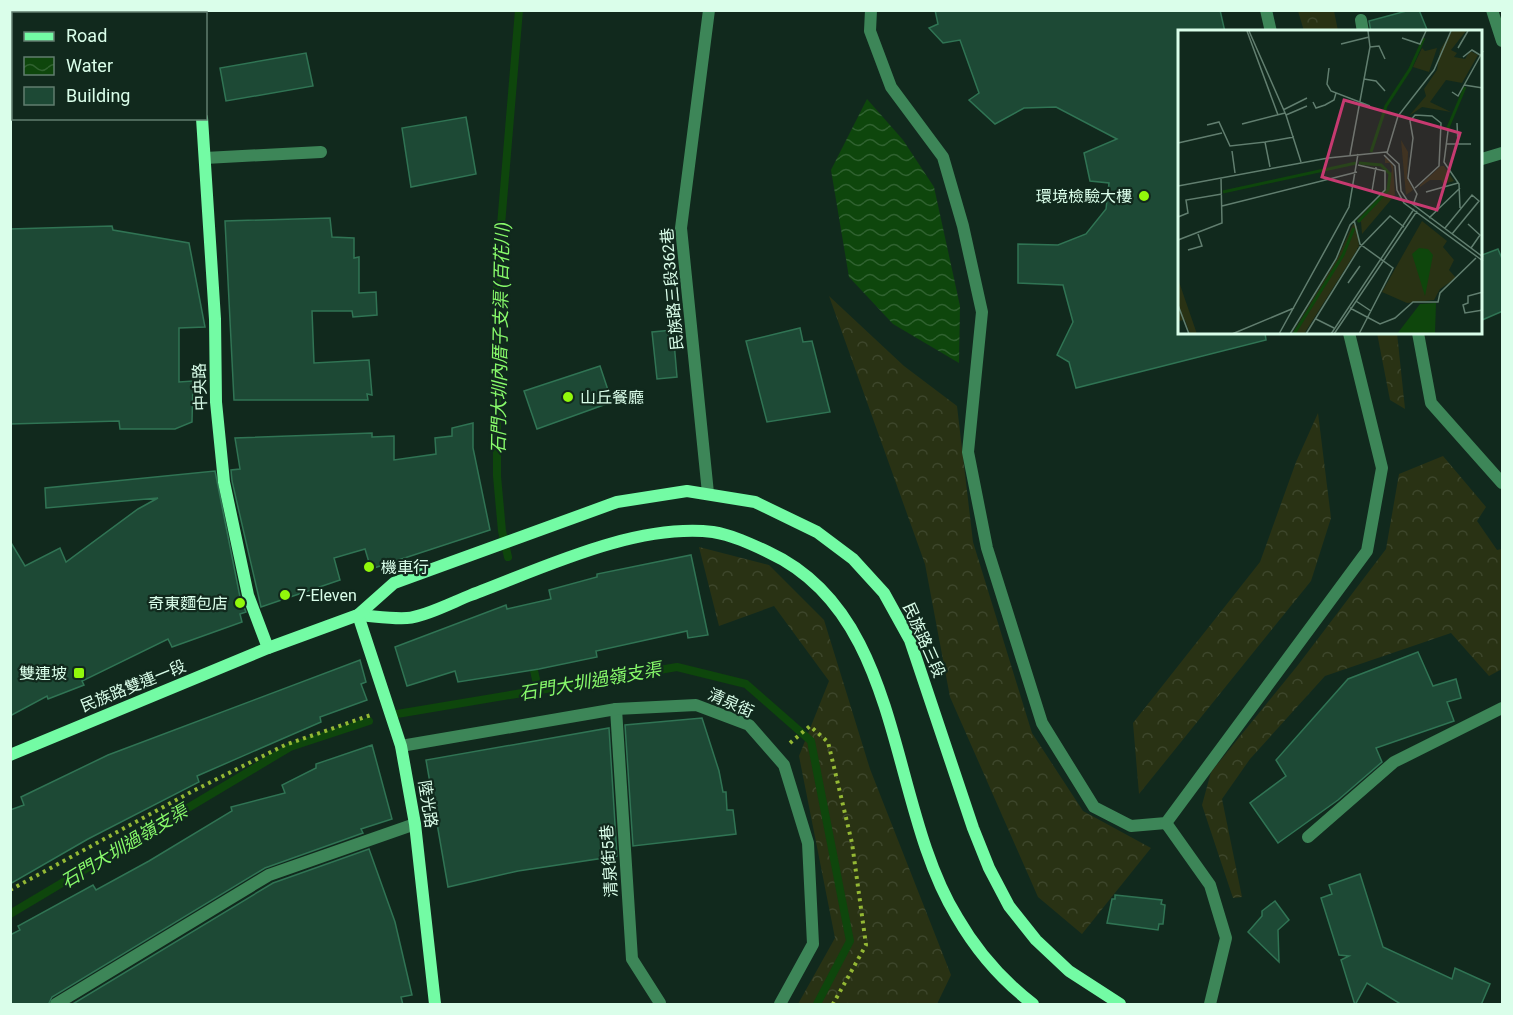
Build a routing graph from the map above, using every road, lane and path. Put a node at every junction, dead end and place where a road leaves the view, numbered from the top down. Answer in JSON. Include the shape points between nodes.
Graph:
{"nodes":[{"id":1,"x":708,"y":10,"type":"edge"},
{"id":2,"x":871,"y":10,"type":"edge"},
{"id":3,"x":1266,"y":10,"type":"edge"},
{"id":4,"x":1492,"y":10,"type":"edge"},
{"id":5,"x":1271,"y":30,"type":"edge"},
{"id":6,"x":1503,"y":41,"type":"edge"},
{"id":7,"x":202,"y":120,"type":"edge"},
{"id":8,"x":321,"y":152,"type":"dead end"},
{"id":9,"x":1503,"y":153,"type":"edge"},
{"id":10,"x":205,"y":158,"type":"junction"},
{"id":11,"x":1483,"y":159,"type":"edge"},
{"id":12,"x":1349,"y":334,"type":"edge"},
{"id":13,"x":1418,"y":334,"type":"edge"},
{"id":14,"x":1503,"y":483,"type":"edge"},
{"id":15,"x":708,"y":493,"type":"junction"},
{"id":16,"x":358,"y":615,"type":"junction"},
{"id":17,"x":268,"y":648,"type":"junction"},
{"id":18,"x":389,"y":708,"type":"junction"},
{"id":19,"x":1503,"y":708,"type":"edge"},
{"id":20,"x":616,"y":709,"type":"junction"},
{"id":21,"x":796,"y":740,"type":"dead end"},
{"id":22,"x":401,"y":746,"type":"junction"},
{"id":23,"x":10,"y":755,"type":"edge"},
{"id":24,"x":1166,"y":823,"type":"junction"},
{"id":25,"x":415,"y":824,"type":"junction"},
{"id":26,"x":1308,"y":837,"type":"dead end"},
{"id":27,"x":10,"y":890,"type":"edge"},
{"id":28,"x":660,"y":1003,"type":"edge"},
{"id":29,"x":56,"y":1005,"type":"edge"},
{"id":30,"x":435,"y":1005,"type":"edge"},
{"id":31,"x":780,"y":1005,"type":"edge"},
{"id":32,"x":833,"y":1005,"type":"edge"},
{"id":33,"x":1033,"y":1005,"type":"edge"},
{"id":34,"x":1120,"y":1005,"type":"edge"},
{"id":35,"x":1210,"y":1005,"type":"edge"}],
"edges":[{"from":1,"to":15,"type":"street","name":"民族路三段362巷","via":[[681,228]]},
{"from":2,"to":24,"type":"street","via":[[870,31],[891,87],[943,157],[963,226],[982,312],[968,452],[987,548],[1042,723],[1094,807],[1131,826]]},
{"from":3,"to":5,"type":"street"},
{"from":4,"to":6,"type":"street"},
{"from":7,"to":10,"type":"main road","name":"中央路"},
{"from":8,"to":10,"type":"street"},
{"from":9,"to":11,"type":"street"},
{"from":10,"to":17,"type":"main road","name":"中央路","via":[[216,402],[224,482],[248,595]]},
{"from":12,"to":24,"type":"street","via":[[1383,468],[1367,551]]},
{"from":13,"to":14,"type":"street","via":[[1431,402]]},
{"from":15,"to":16,"type":"main road","name":"民族路三段","via":[[675,492],[617,502],[519,536],[394,583]]},
{"from":15,"to":34,"type":"main road","name":"民族路三段","via":[[755,502],[817,532],[853,559],[884,593],[909,640],[974,828],[1010,906],[1036,940],[1069,971]]},
{"from":16,"to":17,"type":"main road","name":"民族路三段"},
{"from":16,"to":18,"type":"main road","name":"陸光路"},
{"from":16,"to":33,"type":"main road","name":"民族路三段","via":[[409,618],[576,556],[630,539],[677,531],[715,532],[789,561],[824,592],[847,622],[871,666],[928,852],[956,916],[1011,987]]},
{"from":17,"to":23,"type":"main road","name":"民族路雙連一段"},
{"from":18,"to":22,"type":"main road","name":"陸光路"},
{"from":18,"to":27,"type":"path","via":[[285,745]]},
{"from":19,"to":26,"type":"street","via":[[1394,762]]},
{"from":20,"to":22,"type":"street","name":"清泉街"},
{"from":20,"to":28,"type":"street","name":"清泉街5巷","via":[[632,958]]},
{"from":20,"to":31,"type":"street","name":"清泉街","via":[[696,705],[749,725],[784,765],[808,843],[813,944]]},
{"from":21,"to":32,"type":"path","via":[[810,726],[828,742],[852,843],[866,945]]},
{"from":22,"to":25,"type":"main road","name":"陸光路"},
{"from":24,"to":35,"type":"street","via":[[1210,885],[1226,938]]},
{"from":25,"to":29,"type":"street","via":[[269,875]]},
{"from":25,"to":30,"type":"main road","name":"陸光路"}]}
